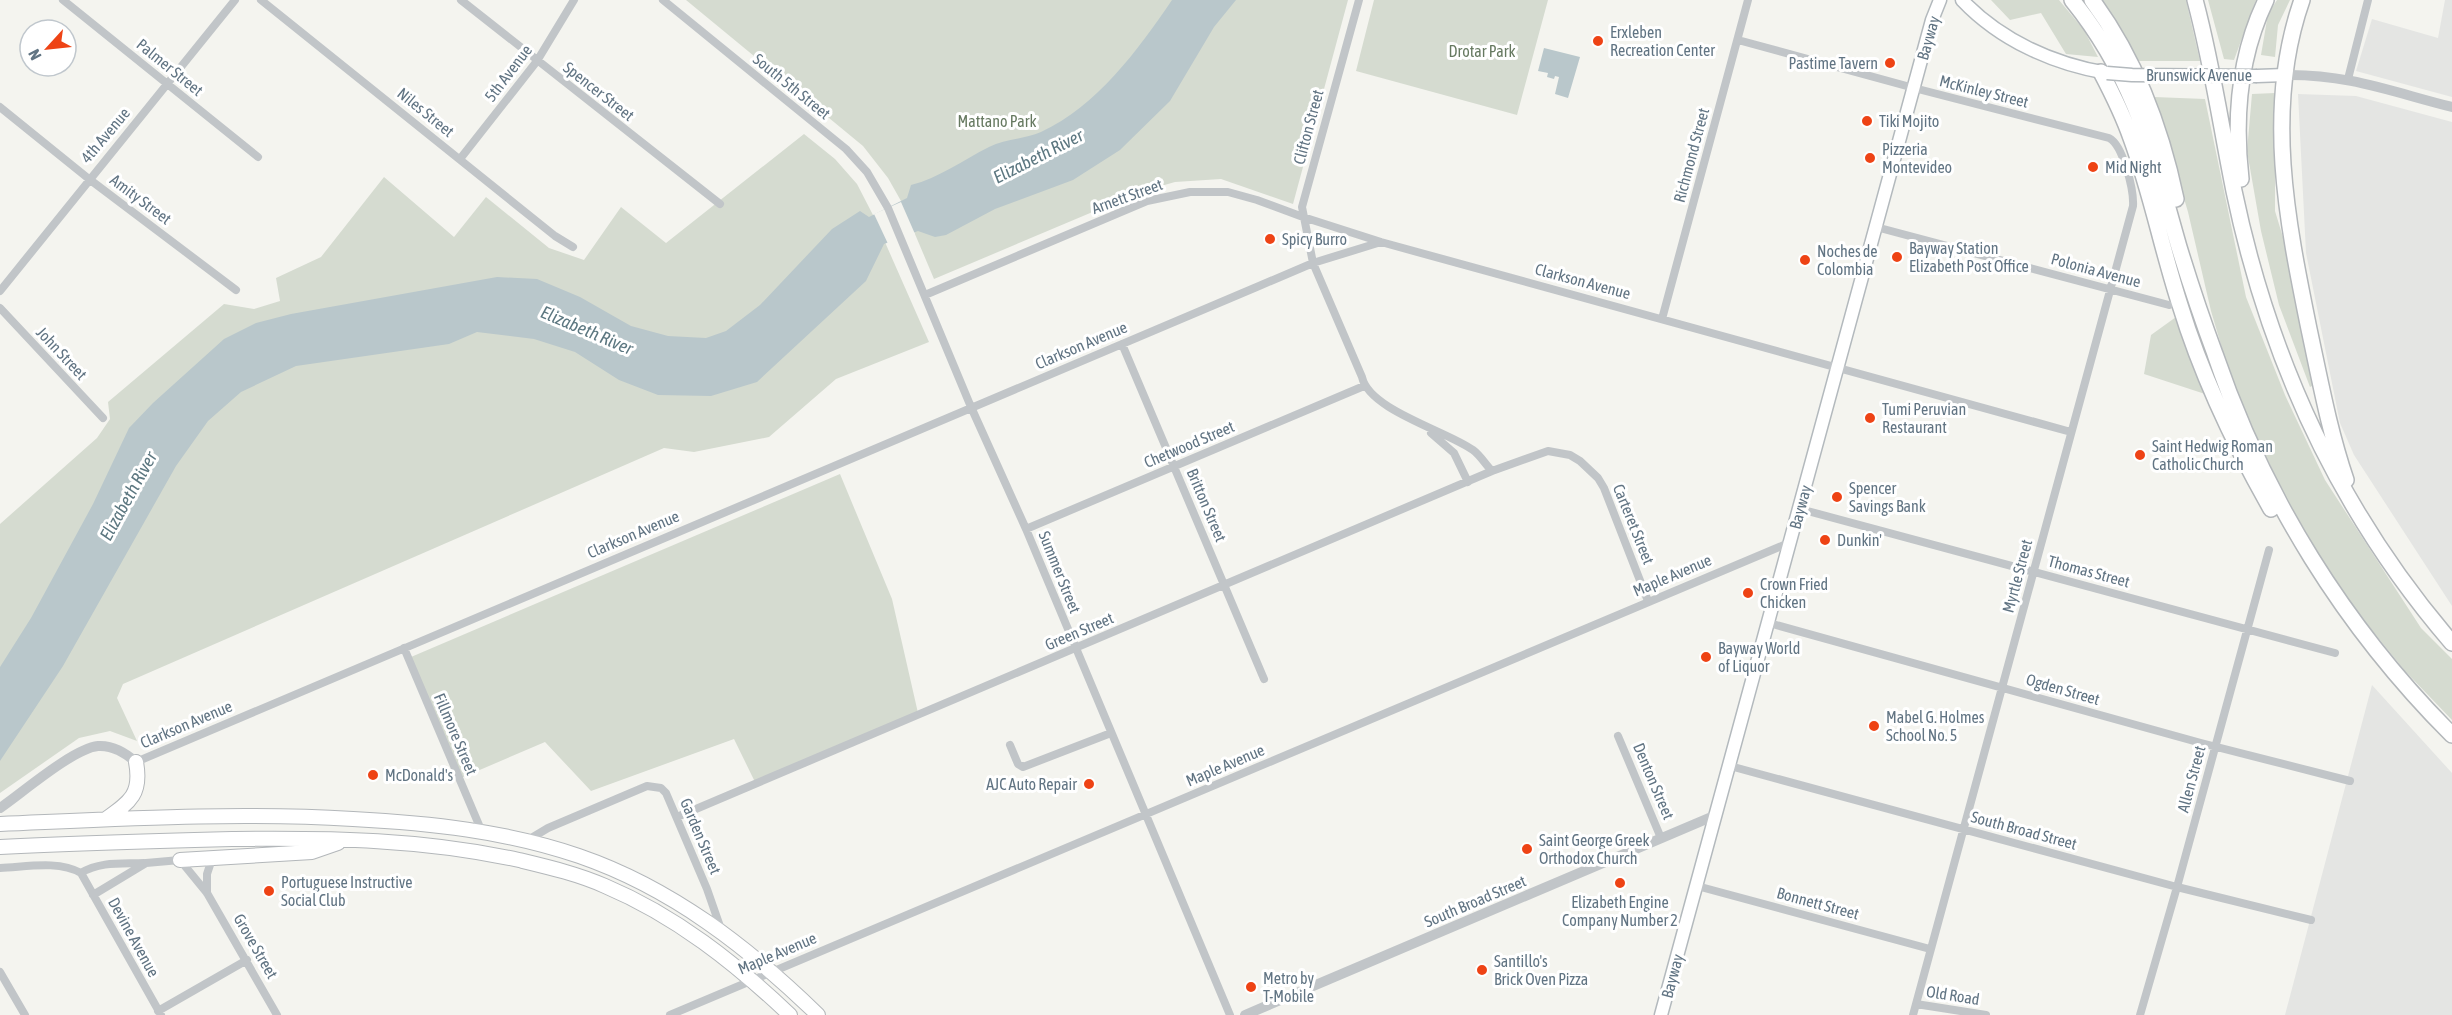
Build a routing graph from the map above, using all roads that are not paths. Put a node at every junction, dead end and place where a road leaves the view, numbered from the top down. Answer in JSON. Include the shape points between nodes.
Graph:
{"nodes":[{"id":1,"x":63,"y":0,"type":"edge"},
{"id":2,"x":235,"y":0,"type":"edge"},
{"id":3,"x":261,"y":0,"type":"edge"},
{"id":4,"x":461,"y":0,"type":"edge"},
{"id":5,"x":574,"y":0,"type":"edge"},
{"id":6,"x":663,"y":0,"type":"edge"},
{"id":7,"x":1359,"y":0,"type":"edge"},
{"id":8,"x":1748,"y":0,"type":"edge"},
{"id":9,"x":1940,"y":0,"type":"edge"},
{"id":10,"x":1962,"y":0,"type":"edge"},
{"id":11,"x":2072,"y":0,"type":"edge"},
{"id":12,"x":2092,"y":0,"type":"edge"},
{"id":13,"x":2195,"y":0,"type":"edge"},
{"id":14,"x":2266,"y":0,"type":"edge"},
{"id":15,"x":2302,"y":0,"type":"edge"},
{"id":16,"x":2368,"y":0,"type":"edge"},
{"id":17,"x":1738,"y":40,"type":"junction"},
{"id":18,"x":537,"y":61,"type":"junction"},
{"id":19,"x":2104,"y":72,"type":"junction"},
{"id":20,"x":2285,"y":75,"type":"junction"},
{"id":21,"x":2348,"y":79,"type":"junction"},
{"id":22,"x":168,"y":84,"type":"junction"},
{"id":23,"x":1914,"y":88,"type":"junction"},
{"id":24,"x":0,"y":107,"type":"edge"},
{"id":25,"x":2452,"y":107,"type":"edge"},
{"id":26,"x":2118,"y":145,"type":"joint"},
{"id":27,"x":258,"y":157,"type":"dead end"},
{"id":28,"x":460,"y":159,"type":"junction"},
{"id":29,"x":89,"y":179,"type":"junction"},
{"id":30,"x":720,"y":204,"type":"dead end"},
{"id":31,"x":888,"y":208,"type":"joint"},
{"id":32,"x":1303,"y":217,"type":"junction"},
{"id":33,"x":1876,"y":226,"type":"junction"},
{"id":34,"x":1381,"y":242,"type":"junction"},
{"id":35,"x":573,"y":247,"type":"dead end"},
{"id":36,"x":2250,"y":253,"type":"junction"},
{"id":37,"x":1313,"y":263,"type":"junction"},
{"id":38,"x":2110,"y":289,"type":"junction"},
{"id":39,"x":236,"y":290,"type":"dead end"},
{"id":40,"x":0,"y":291,"type":"edge"},
{"id":41,"x":926,"y":295,"type":"junction"},
{"id":42,"x":2169,"y":305,"type":"dead end"},
{"id":43,"x":0,"y":308,"type":"edge"},
{"id":44,"x":2202,"y":316,"type":"junction"},
{"id":45,"x":1662,"y":319,"type":"junction"},
{"id":46,"x":1122,"y":344,"type":"junction"},
{"id":47,"x":1838,"y":366,"type":"junction"},
{"id":48,"x":1364,"y":386,"type":"junction"},
{"id":49,"x":971,"y":406,"type":"junction"},
{"id":50,"x":103,"y":418,"type":"dead end"},
{"id":51,"x":1424,"y":426,"type":"junction"},
{"id":52,"x":2071,"y":432,"type":"junction"},
{"id":53,"x":1174,"y":466,"type":"junction"},
{"id":54,"x":1492,"y":471,"type":"junction"},
{"id":55,"x":1468,"y":482,"type":"junction"},
{"id":56,"x":1800,"y":509,"type":"junction"},
{"id":57,"x":2358,"y":514,"type":"junction"},
{"id":58,"x":1026,"y":529,"type":"junction"},
{"id":59,"x":1791,"y":542,"type":"junction"},
{"id":60,"x":2269,"y":550,"type":"dead end"},
{"id":61,"x":2034,"y":571,"type":"junction"},
{"id":62,"x":2326,"y":582,"type":"junction"},
{"id":63,"x":1225,"y":586,"type":"junction"},
{"id":64,"x":1648,"y":601,"type":"junction"},
{"id":65,"x":1769,"y":623,"type":"junction"},
{"id":66,"x":2247,"y":630,"type":"junction"},
{"id":67,"x":2452,"y":643,"type":"edge"},
{"id":68,"x":404,"y":648,"type":"junction"},
{"id":69,"x":1075,"y":649,"type":"junction"},
{"id":70,"x":2335,"y":653,"type":"dead end"},
{"id":71,"x":1264,"y":679,"type":"dead end"},
{"id":72,"x":2002,"y":688,"type":"junction"},
{"id":73,"x":1111,"y":733,"type":"junction"},
{"id":74,"x":2452,"y":735,"type":"edge"},
{"id":75,"x":1618,"y":736,"type":"dead end"},
{"id":76,"x":1010,"y":745,"type":"dead end"},
{"id":77,"x":2216,"y":747,"type":"junction"},
{"id":78,"x":136,"y":762,"type":"junction"},
{"id":79,"x":1730,"y":766,"type":"junction"},
{"id":80,"x":2350,"y":781,"type":"dead end"},
{"id":81,"x":0,"y":808,"type":"edge"},
{"id":82,"x":1716,"y":815,"type":"junction"},
{"id":83,"x":1146,"y":816,"type":"junction"},
{"id":84,"x":678,"y":817,"type":"junction"},
{"id":85,"x":106,"y":819,"type":"junction"},
{"id":86,"x":6,"y":823,"type":"edge"},
{"id":87,"x":1964,"y":829,"type":"junction"},
{"id":88,"x":482,"y":832,"type":"junction"},
{"id":89,"x":1661,"y":838,"type":"junction"},
{"id":90,"x":349,"y":839,"type":"junction"},
{"id":91,"x":528,"y":840,"type":"junction"},
{"id":92,"x":0,"y":847,"type":"edge"},
{"id":93,"x":212,"y":859,"type":"junction"},
{"id":94,"x":180,"y":860,"type":"junction"},
{"id":95,"x":146,"y":863,"type":"junction"},
{"id":96,"x":0,"y":868,"type":"edge"},
{"id":97,"x":81,"y":873,"type":"junction"},
{"id":98,"x":1697,"y":886,"type":"junction"},
{"id":99,"x":2177,"y":887,"type":"junction"},
{"id":100,"x":207,"y":893,"type":"junction"},
{"id":101,"x":93,"y":895,"type":"junction"},
{"id":102,"x":2310,"y":920,"type":"dead end"},
{"id":103,"x":722,"y":932,"type":"junction"},
{"id":104,"x":1930,"y":949,"type":"junction"},
{"id":105,"x":247,"y":960,"type":"junction"},
{"id":106,"x":773,"y":971,"type":"junction"},
{"id":107,"x":0,"y":972,"type":"edge"},
{"id":108,"x":753,"y":980,"type":"junction"},
{"id":109,"x":1916,"y":1004,"type":"junction"},
{"id":110,"x":160,"y":1013,"type":"edge"},
{"id":111,"x":25,"y":1015,"type":"edge"},
{"id":112,"x":277,"y":1015,"type":"edge"},
{"id":113,"x":670,"y":1015,"type":"edge"},
{"id":114,"x":790,"y":1015,"type":"edge"},
{"id":115,"x":819,"y":1015,"type":"edge"},
{"id":116,"x":1230,"y":1015,"type":"edge"},
{"id":117,"x":1245,"y":1015,"type":"edge"},
{"id":118,"x":1661,"y":1015,"type":"edge"},
{"id":119,"x":1913,"y":1015,"type":"edge"},
{"id":120,"x":1986,"y":1015,"type":"edge"},
{"id":121,"x":2140,"y":1015,"type":"edge"}],
"edges":[{"from":1,"to":22,"type":"street","name":"Palmer Street"},
{"from":2,"to":22,"type":"street","name":"4th Avenue"},
{"from":3,"to":28,"type":"street","name":"Niles Street"},
{"from":4,"to":18,"type":"street","name":"Spencer Street"},
{"from":5,"to":18,"type":"street","name":"5th Avenue"},
{"from":6,"to":31,"type":"street","name":"South 5th Street","via":[[846,149],[867,172]]},
{"from":7,"to":32,"type":"street","name":"Clifton Street","via":[[1302,207]]},
{"from":8,"to":17,"type":"street","name":"Richmond Street"},
{"from":9,"to":23,"type":"main road","name":"Bayway"},
{"from":10,"to":19,"type":"main road","name":"Brunswick Avenue","via":[[2026,46],[2064,63]]},
{"from":11,"to":44,"type":"highway","via":[[2101,39],[2138,110]]},
{"from":12,"to":44,"type":"highway","via":[[2135,73],[2161,139]]},
{"from":13,"to":36,"type":"highway"},
{"from":14,"to":36,"type":"highway","via":[[2251,38],[2239,99],[2239,162]]},
{"from":15,"to":20,"type":"highway"},
{"from":16,"to":21,"type":"street"},
{"from":17,"to":23,"type":"street","name":"McKinley Street"},
{"from":17,"to":45,"type":"street","name":"Richmond Street"},
{"from":18,"to":28,"type":"street","name":"5th Avenue"},
{"from":18,"to":30,"type":"street","name":"Spencer Street"},
{"from":19,"to":20,"type":"main road","name":"Brunswick Avenue","bridge":true},
{"from":19,"to":62,"type":"highway","via":[[2131,137],[2180,305],[2212,392],[2276,517]]},
{"from":20,"to":21,"type":"street","name":"Brunswick Avenue"},
{"from":20,"to":57,"type":"highway","via":[[2282,167],[2293,252],[2330,430]]},
{"from":21,"to":25,"type":"street","name":"Brunswick Avenue"},
{"from":22,"to":27,"type":"street","name":"Palmer Street"},
{"from":22,"to":29,"type":"street","name":"4th Avenue"},
{"from":23,"to":26,"type":"street","name":"McKinley Street","via":[[2109,138]]},
{"from":23,"to":33,"type":"main road","name":"Bayway"},
{"from":24,"to":29,"type":"street","name":"Amity Street"},
{"from":26,"to":38,"type":"street","name":"Myrtle Street","via":[[2134,196]]},
{"from":28,"to":35,"type":"street","name":"Niles Street"},
{"from":29,"to":39,"type":"street","name":"Amity Street"},
{"from":29,"to":40,"type":"street","name":"4th Avenue"},
{"from":31,"to":41,"type":"street","name":"Summer Street"},
{"from":32,"to":34,"type":"street","name":"Arnett Street"},
{"from":32,"to":37,"type":"street","name":"Clifton Street"},
{"from":32,"to":41,"type":"street","name":"Arnett Street","via":[[1228,192],[1170,195],[1147,201]]},
{"from":33,"to":38,"type":"street","name":"Polonia Avenue"},
{"from":33,"to":47,"type":"main road","name":"Bayway"},
{"from":34,"to":37,"type":"street","name":"Clarkson Avenue"},
{"from":34,"to":45,"type":"street","name":"Clarkson Avenue"},
{"from":36,"to":57,"type":"highway","via":[[2294,388],[2321,449]]},
{"from":37,"to":46,"type":"street","name":"Clarkson Avenue"},
{"from":37,"to":48,"type":"street"},
{"from":38,"to":42,"type":"street","name":"Polonia Avenue"},
{"from":38,"to":52,"type":"street","name":"Myrtle Street"},
{"from":41,"to":49,"type":"street","name":"Summer Street"},
{"from":43,"to":50,"type":"street","name":"John Street"},
{"from":44,"to":62,"type":"highway","via":[[2251,446],[2294,531]]},
{"from":45,"to":47,"type":"street","name":"Clarkson Avenue"},
{"from":46,"to":49,"type":"street","name":"Clarkson Avenue"},
{"from":46,"to":53,"type":"street","name":"Britton Street"},
{"from":47,"to":52,"type":"street","name":"Clarkson Avenue"},
{"from":47,"to":56,"type":"main road","name":"Bayway"},
{"from":48,"to":51,"type":"street","via":[[1371,395]]},
{"from":48,"to":53,"type":"street","name":"Chetwood Street"},
{"from":49,"to":58,"type":"street","name":"Summer Street"},
{"from":49,"to":68,"type":"street","name":"Clarkson Avenue"},
{"from":51,"to":54,"type":"street","via":[[1474,450]]},
{"from":51,"to":55,"type":"street","via":[[1454,453]]},
{"from":52,"to":61,"type":"street","name":"Myrtle Street"},
{"from":53,"to":58,"type":"street","name":"Chetwood Street"},
{"from":53,"to":63,"type":"street","name":"Britton Street"},
{"from":54,"to":55,"type":"street","name":"Green Street"},
{"from":54,"to":64,"type":"street","name":"Carteret Street","via":[[1548,451],[1580,461],[1599,478]]},
{"from":55,"to":63,"type":"street","name":"Green Street"},
{"from":56,"to":59,"type":"main road","name":"Bayway"},
{"from":56,"to":61,"type":"street","name":"Thomas Street"},
{"from":57,"to":67,"type":"highway","via":[[2409,590]]},
{"from":58,"to":69,"type":"street","name":"Summer Street"},
{"from":59,"to":64,"type":"street","name":"Maple Avenue"},
{"from":59,"to":65,"type":"main road","name":"Bayway"},
{"from":60,"to":66,"type":"street","name":"Allen Street"},
{"from":61,"to":66,"type":"street","name":"Thomas Street"},
{"from":61,"to":72,"type":"street","name":"Myrtle Street"},
{"from":62,"to":74,"type":"highway","via":[[2380,656]]},
{"from":63,"to":69,"type":"street","name":"Green Street"},
{"from":63,"to":71,"type":"street","name":"Britton Street"},
{"from":64,"to":83,"type":"street","name":"Maple Avenue"},
{"from":65,"to":72,"type":"street","name":"Ogden Street"},
{"from":65,"to":79,"type":"main road","name":"Bayway"},
{"from":66,"to":70,"type":"street","name":"Thomas Street"},
{"from":66,"to":77,"type":"street","name":"Allen Street"},
{"from":68,"to":78,"type":"street","name":"Clarkson Avenue"},
{"from":68,"to":88,"type":"street","name":"Fillmore Street"},
{"from":69,"to":73,"type":"street","name":"Summer Street"},
{"from":69,"to":84,"type":"street","name":"Green Street"},
{"from":72,"to":77,"type":"street","name":"Ogden Street"},
{"from":72,"to":87,"type":"street","name":"Myrtle Street"},
{"from":73,"to":76,"type":"street","via":[[1023,767]]},
{"from":73,"to":83,"type":"street","name":"Summer Street"},
{"from":75,"to":89,"type":"street","name":"Denton Street"},
{"from":77,"to":80,"type":"street","name":"Ogden Street"},
{"from":77,"to":99,"type":"street","name":"Allen Street"},
{"from":78,"to":81,"type":"street","via":[[111,747],[88,748]]},
{"from":78,"to":85,"type":"highway","via":[[139,777],[135,794]]},
{"from":79,"to":82,"type":"main road","name":"Bayway"},
{"from":79,"to":87,"type":"street","name":"South Broad Street"},
{"from":82,"to":89,"type":"street","name":"South Broad Street"},
{"from":82,"to":98,"type":"main road","name":"Bayway"},
{"from":83,"to":106,"type":"street","name":"Maple Avenue"},
{"from":83,"to":116,"type":"street","name":"Summer Street"},
{"from":84,"to":91,"type":"street","name":"Garden Street","via":[[661,788],[647,786]]},
{"from":84,"to":103,"type":"street","name":"Garden Street"},
{"from":85,"to":86,"type":"highway"},
{"from":85,"to":88,"type":"highway","via":[[309,816],[413,822]]},
{"from":87,"to":99,"type":"street","name":"South Broad Street"},
{"from":87,"to":104,"type":"street","name":"Myrtle Street"},
{"from":88,"to":91,"type":"highway"},
{"from":89,"to":117,"type":"street","name":"South Broad Street"},
{"from":90,"to":92,"type":"highway","via":[[127,841]]},
{"from":90,"to":93,"type":"highway","via":[[312,852]]},
{"from":90,"to":108,"type":"highway","via":[[478,851],[604,885],[710,945]]},
{"from":91,"to":103,"type":"highway","via":[[581,856],[627,876]]},
{"from":93,"to":94,"type":"highway"},
{"from":93,"to":100,"type":"street"},
{"from":94,"to":95,"type":"street"},
{"from":94,"to":100,"type":"street","name":"Grove Street"},
{"from":95,"to":97,"type":"street","via":[[105,864]]},
{"from":95,"to":101,"type":"street"},
{"from":96,"to":97,"type":"street","via":[[57,865]]},
{"from":97,"to":101,"type":"street","name":"Devine Avenue"},
{"from":98,"to":104,"type":"street","name":"Bonnett Street"},
{"from":98,"to":118,"type":"main road","name":"Bayway"},
{"from":99,"to":102,"type":"street","name":"South Broad Street"},
{"from":99,"to":121,"type":"street","name":"Allen Street"},
{"from":100,"to":105,"type":"street","name":"Grove Street"},
{"from":101,"to":110,"type":"street","name":"Devine Avenue"},
{"from":103,"to":106,"type":"highway"},
{"from":104,"to":109,"type":"street","name":"Myrtle Street"},
{"from":105,"to":110,"type":"street"},
{"from":105,"to":112,"type":"street","name":"Grove Street"},
{"from":106,"to":108,"type":"street","name":"Maple Avenue"},
{"from":106,"to":115,"type":"highway"},
{"from":107,"to":111,"type":"street"},
{"from":108,"to":113,"type":"street","name":"Maple Avenue"},
{"from":108,"to":114,"type":"highway"},
{"from":109,"to":119,"type":"street","name":"Myrtle Street"},
{"from":109,"to":120,"type":"street","name":"Old Road"}]}
